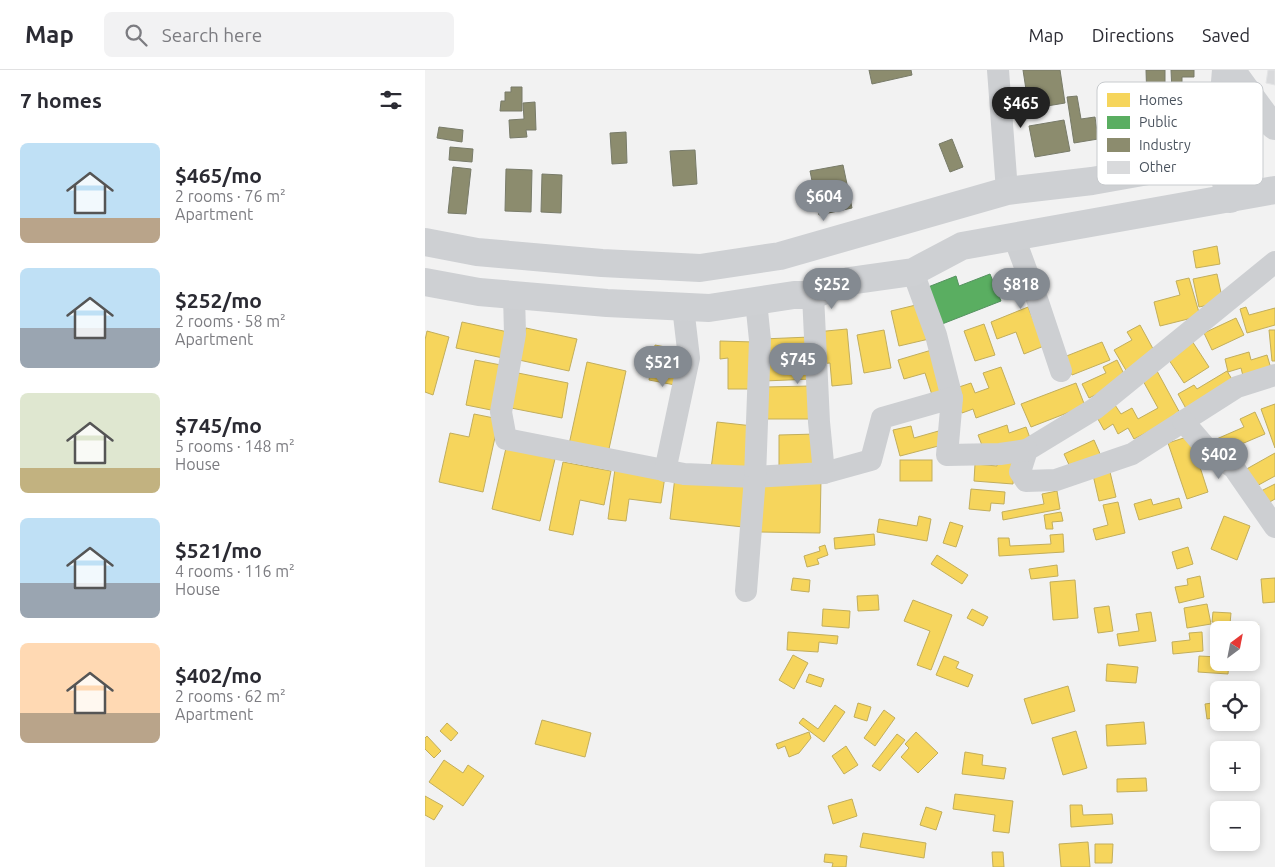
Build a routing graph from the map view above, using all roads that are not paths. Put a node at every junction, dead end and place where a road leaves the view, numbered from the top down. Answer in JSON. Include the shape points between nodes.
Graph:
{"nodes":[{"id":1,"x":998,"y":70,"type":"edge"},
{"id":2,"x":1231,"y":70,"type":"edge"},
{"id":3,"x":1240,"y":82,"type":"edge"},
{"id":4,"x":1263,"y":114,"type":"edge"},
{"id":5,"x":1275,"y":126,"type":"edge"},
{"id":6,"x":1097,"y":180,"type":"edge"},
{"id":7,"x":1227,"y":185,"type":"edge"},
{"id":8,"x":1275,"y":190,"type":"edge"},
{"id":9,"x":1007,"y":191,"type":"junction"},
{"id":10,"x":1230,"y":199,"type":"junction"},
{"id":11,"x":1014,"y":237,"type":"junction"},
{"id":12,"x":425,"y":242,"type":"edge"},
{"id":13,"x":1275,"y":262,"type":"edge"},
{"id":14,"x":913,"y":272,"type":"junction"},
{"id":15,"x":426,"y":286,"type":"edge"},
{"id":16,"x":514,"y":295,"type":"junction"},
{"id":17,"x":813,"y":295,"type":"junction"},
{"id":18,"x":757,"y":300,"type":"junction"},
{"id":19,"x":683,"y":307,"type":"junction"},
{"id":20,"x":1061,"y":371,"type":"dead end"},
{"id":21,"x":1275,"y":375,"type":"edge"},
{"id":22,"x":952,"y":398,"type":"junction"},
{"id":23,"x":1183,"y":421,"type":"junction"},
{"id":24,"x":1027,"y":450,"type":"junction"},
{"id":25,"x":665,"y":471,"type":"junction"},
{"id":26,"x":824,"y":473,"type":"junction"},
{"id":27,"x":755,"y":477,"type":"junction"},
{"id":28,"x":1275,"y":527,"type":"edge"},
{"id":29,"x":746,"y":591,"type":"dead end"}],
"edges":[{"from":1,"to":9,"type":"street"},
{"from":2,"to":3,"type":"main road"},
{"from":4,"to":5,"type":"main road"},
{"from":6,"to":9,"type":"main road"},
{"from":7,"to":10,"type":"main road"},
{"from":8,"to":10,"type":"main road"},
{"from":9,"to":12,"type":"main road","via":[[779,256],[700,268],[477,252]]},
{"from":10,"to":11,"type":"main road"},
{"from":11,"to":14,"type":"main road","via":[[962,246]]},
{"from":11,"to":20,"type":"street"},
{"from":13,"to":24,"type":"street","via":[[1096,408]]},
{"from":14,"to":17,"type":"main road","via":[[849,281]]},
{"from":14,"to":22,"type":"street","via":[[936,335]]},
{"from":15,"to":16,"type":"main road"},
{"from":16,"to":19,"type":"main road"},
{"from":16,"to":25,"type":"street","via":[[515,334],[501,412],[506,440]]},
{"from":17,"to":18,"type":"main road"},
{"from":17,"to":26,"type":"street"},
{"from":18,"to":19,"type":"main road","via":[[709,308]]},
{"from":18,"to":27,"type":"street","via":[[760,340]]},
{"from":19,"to":25,"type":"street","via":[[689,358]]},
{"from":21,"to":23,"type":"street","via":[[1237,387]]},
{"from":22,"to":24,"type":"street","via":[[947,455]]},
{"from":22,"to":26,"type":"street","via":[[882,418],[871,460]]},
{"from":23,"to":24,"type":"street","via":[[1132,454],[1056,480],[1026,481],[1020,472]]},
{"from":23,"to":28,"type":"street","via":[[1207,449],[1234,468]]},
{"from":25,"to":27,"type":"street"},
{"from":26,"to":27,"type":"street"},
{"from":27,"to":29,"type":"street"}]}
